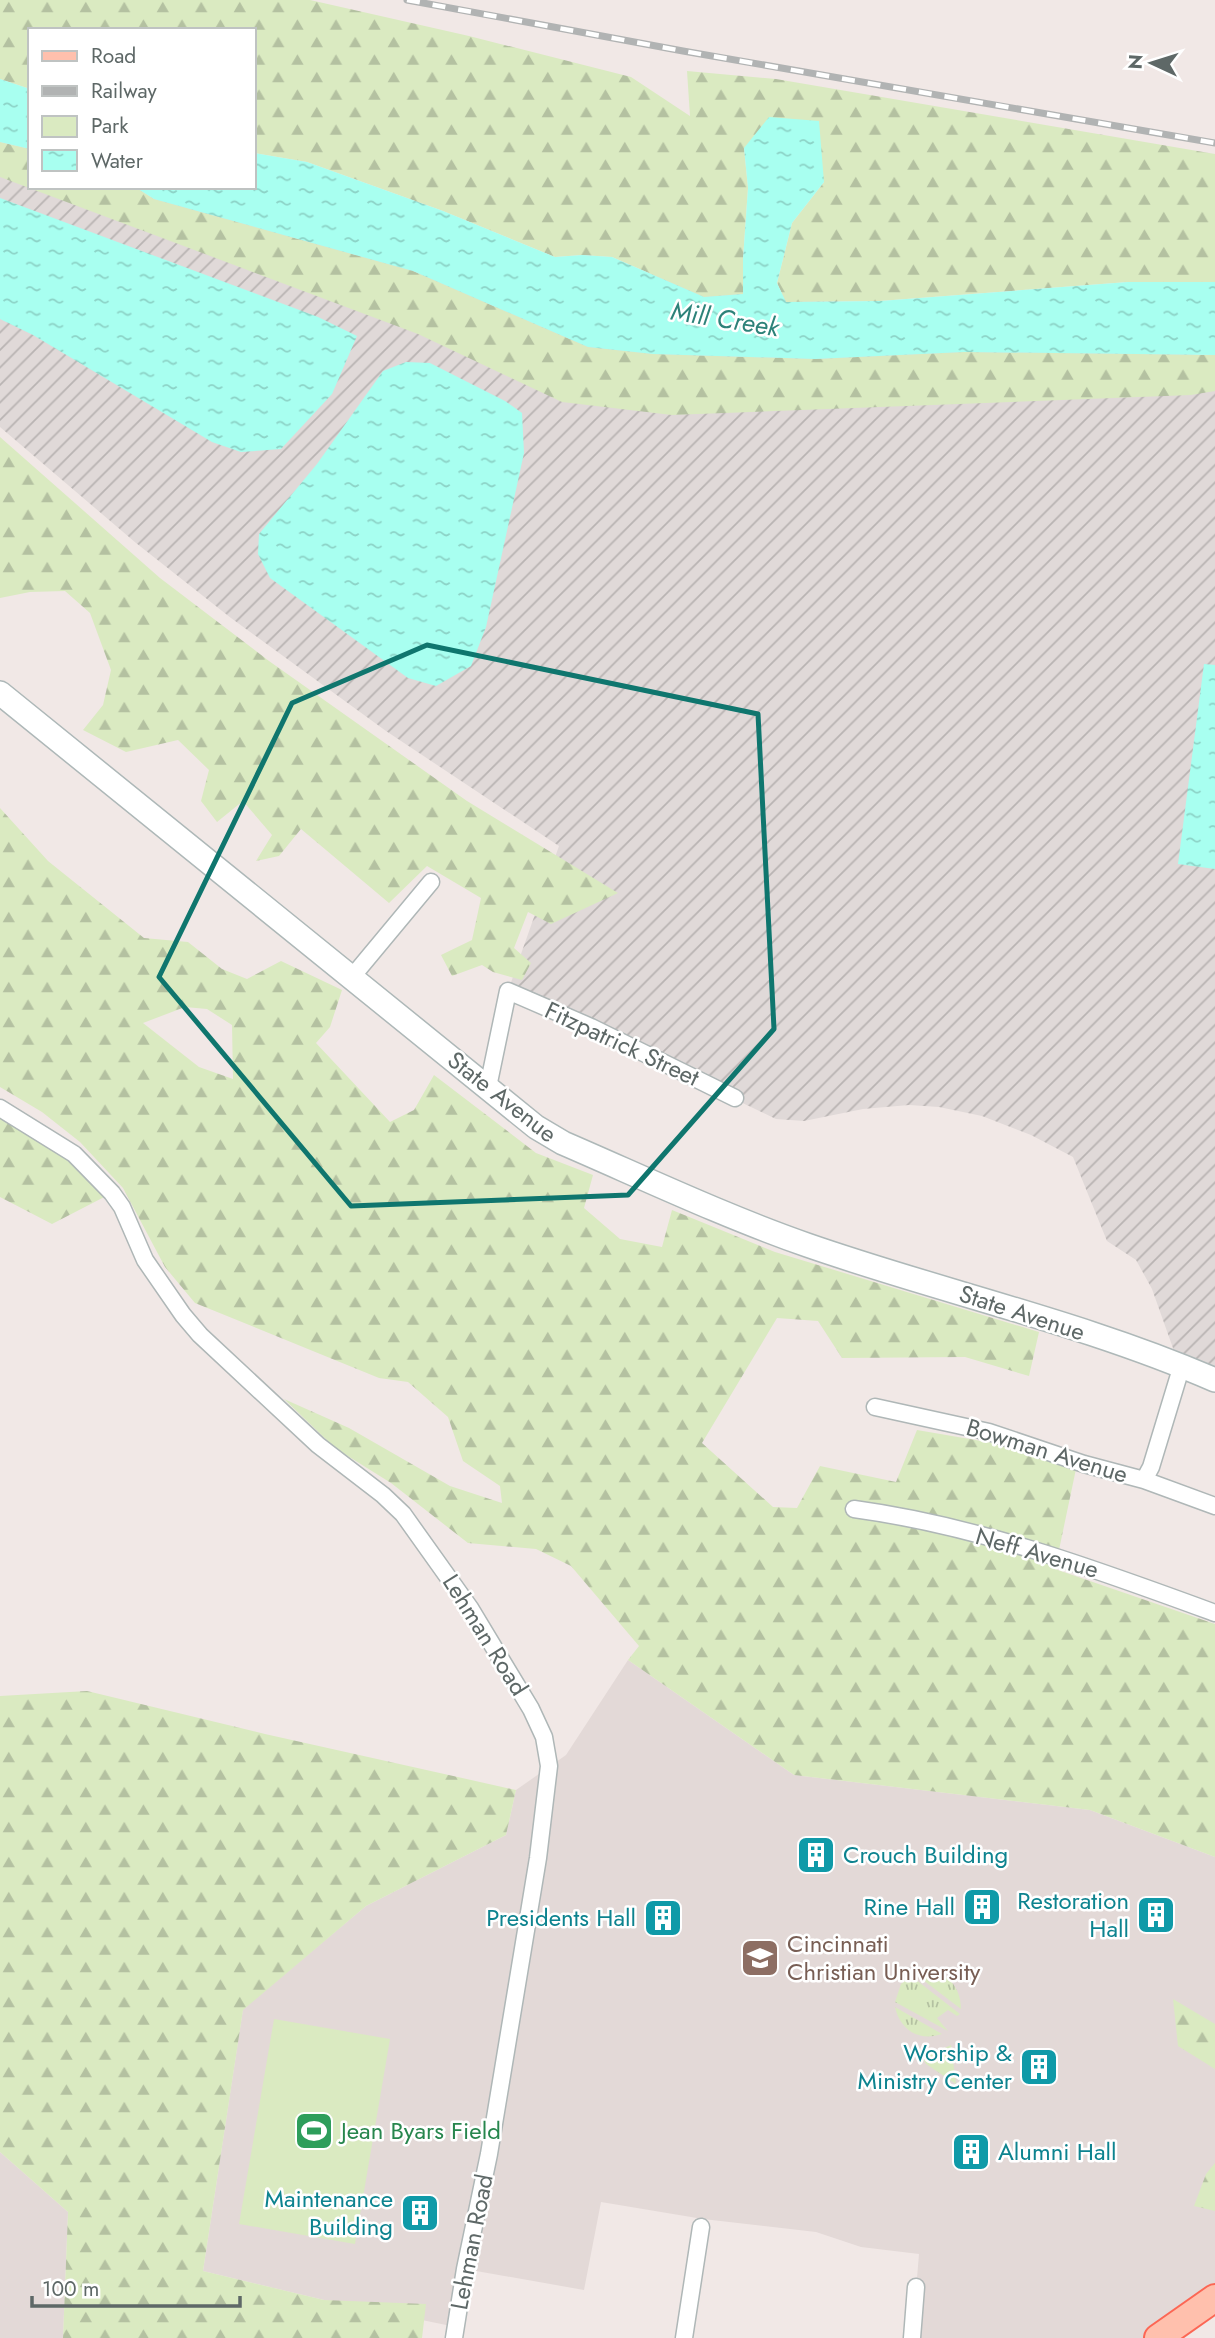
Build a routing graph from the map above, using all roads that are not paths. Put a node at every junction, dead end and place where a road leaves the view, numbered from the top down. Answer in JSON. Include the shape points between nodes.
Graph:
{"nodes":[{"id":1,"x":0,"y":693,"type":"edge"},
{"id":2,"x":430,"y":882,"type":"dead end"},
{"id":3,"x":352,"y":977,"type":"junction"},
{"id":4,"x":488,"y":1087,"type":"junction"},
{"id":5,"x":735,"y":1098,"type":"dead end"},
{"id":6,"x":0,"y":1108,"type":"edge"},
{"id":7,"x":1182,"y":1365,"type":"junction"},
{"id":8,"x":1215,"y":1380,"type":"edge"},
{"id":9,"x":875,"y":1407,"type":"dead end"},
{"id":10,"x":1144,"y":1480,"type":"junction"},
{"id":11,"x":1215,"y":1506,"type":"edge"},
{"id":12,"x":854,"y":1509,"type":"dead end"},
{"id":13,"x":1215,"y":1613,"type":"edge"},
{"id":14,"x":701,"y":2227,"type":"dead end"},
{"id":15,"x":916,"y":2287,"type":"dead end"},
{"id":16,"x":1215,"y":2298,"type":"edge"},
{"id":17,"x":454,"y":2338,"type":"edge"},
{"id":18,"x":684,"y":2338,"type":"edge"},
{"id":19,"x":912,"y":2338,"type":"edge"},
{"id":20,"x":1158,"y":2338,"type":"edge"}],
"edges":[{"from":1,"to":3,"type":"main road","name":"State Avenue"},
{"from":2,"to":3,"type":"street"},
{"from":3,"to":4,"type":"main road","name":"State Avenue"},
{"from":4,"to":5,"type":"street","name":"Fitzpatrick Street","via":[[508,991]]},
{"from":4,"to":7,"type":"main road","name":"State Avenue","via":[[563,1143],[807,1245]]},
{"from":6,"to":17,"type":"street","name":"Lehman Road","via":[[74,1154],[112,1193],[145,1260],[200,1335],[318,1445],[403,1514],[470,1608],[544,1737],[549,1766],[538,1858]]},
{"from":7,"to":8,"type":"main road","name":"State Avenue"},
{"from":7,"to":10,"type":"street"},
{"from":9,"to":10,"type":"street","name":"Bowman Avenue","via":[[989,1432]]},
{"from":10,"to":11,"type":"street","name":"Bowman Avenue"},
{"from":12,"to":13,"type":"street","name":"Neff Avenue","via":[[1021,1545]]},
{"from":14,"to":18,"type":"street"},
{"from":15,"to":19,"type":"street"},
{"from":16,"to":20,"type":"main road"}]}
